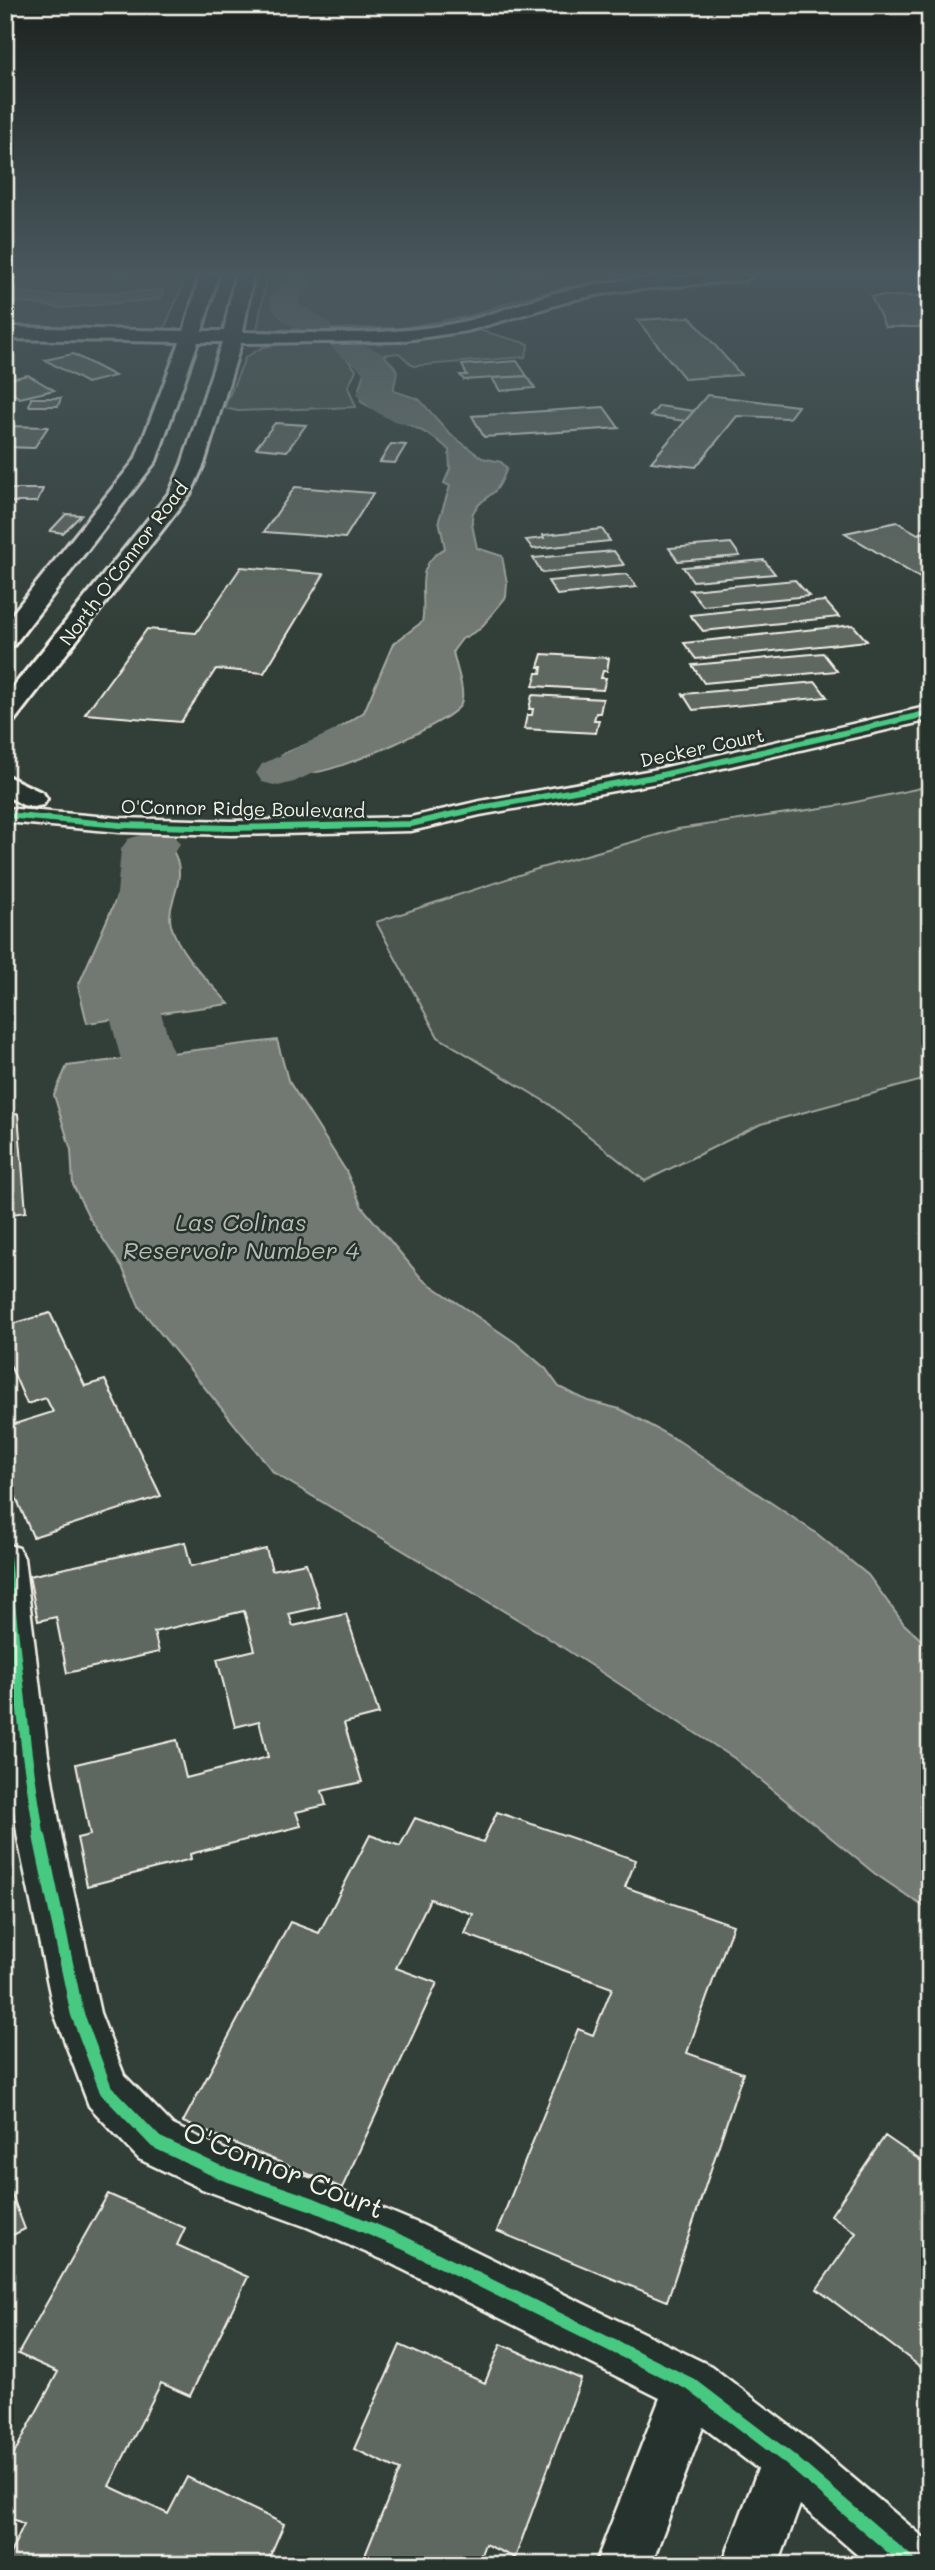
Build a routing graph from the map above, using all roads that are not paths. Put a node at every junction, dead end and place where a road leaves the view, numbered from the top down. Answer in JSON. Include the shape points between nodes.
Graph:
{"nodes":[{"id":1,"x":169,"y":395,"type":"edge"},
{"id":2,"x":216,"y":395,"type":"edge"},
{"id":3,"x":24,"y":616,"type":"junction"},
{"id":4,"x":83,"y":619,"type":"junction"},
{"id":5,"x":5,"y":640,"type":"edge"},
{"id":6,"x":930,"y":713,"type":"edge"},
{"id":7,"x":5,"y":715,"type":"edge"},
{"id":8,"x":5,"y":783,"type":"edge"},
{"id":9,"x":480,"y":807,"type":"joint"},
{"id":10,"x":13,"y":809,"type":"edge"},
{"id":11,"x":5,"y":1558,"type":"edge"},
{"id":12,"x":692,"y":2385,"type":"junction"},
{"id":13,"x":789,"y":2459,"type":"junction"},
{"id":14,"x":623,"y":2565,"type":"edge"},
{"id":15,"x":750,"y":2565,"type":"edge"},
{"id":16,"x":912,"y":2565,"type":"edge"}],
"edges":[{"from":1,"to":3,"type":"main road","name":"North O'Connor Road","via":[[145,461]]},
{"from":2,"to":4,"type":"main road","name":"North O'Connor Road","via":[[180,493]]},
{"from":3,"to":4,"type":"main road"},
{"from":3,"to":5,"type":"main road","name":"North O'Connor Road"},
{"from":4,"to":7,"type":"main road","name":"North O'Connor Road"},
{"from":6,"to":9,"type":"street","name":"Decker Court","via":[[658,776]]},
{"from":8,"to":10,"type":"main road"},
{"from":9,"to":10,"type":"street","name":"O'Connor Ridge Boulevard","via":[[411,824],[346,828],[134,825]]},
{"from":11,"to":12,"type":"street","name":"O'Connor Court","via":[[40,1839],[77,2014],[106,2090],[156,2142],[219,2172],[393,2238]]},
{"from":12,"to":13,"type":"street","name":"O'Connor Court"},
{"from":12,"to":14,"type":"street"},
{"from":13,"to":15,"type":"street"},
{"from":13,"to":16,"type":"street","name":"O'Connor Court"}]}
